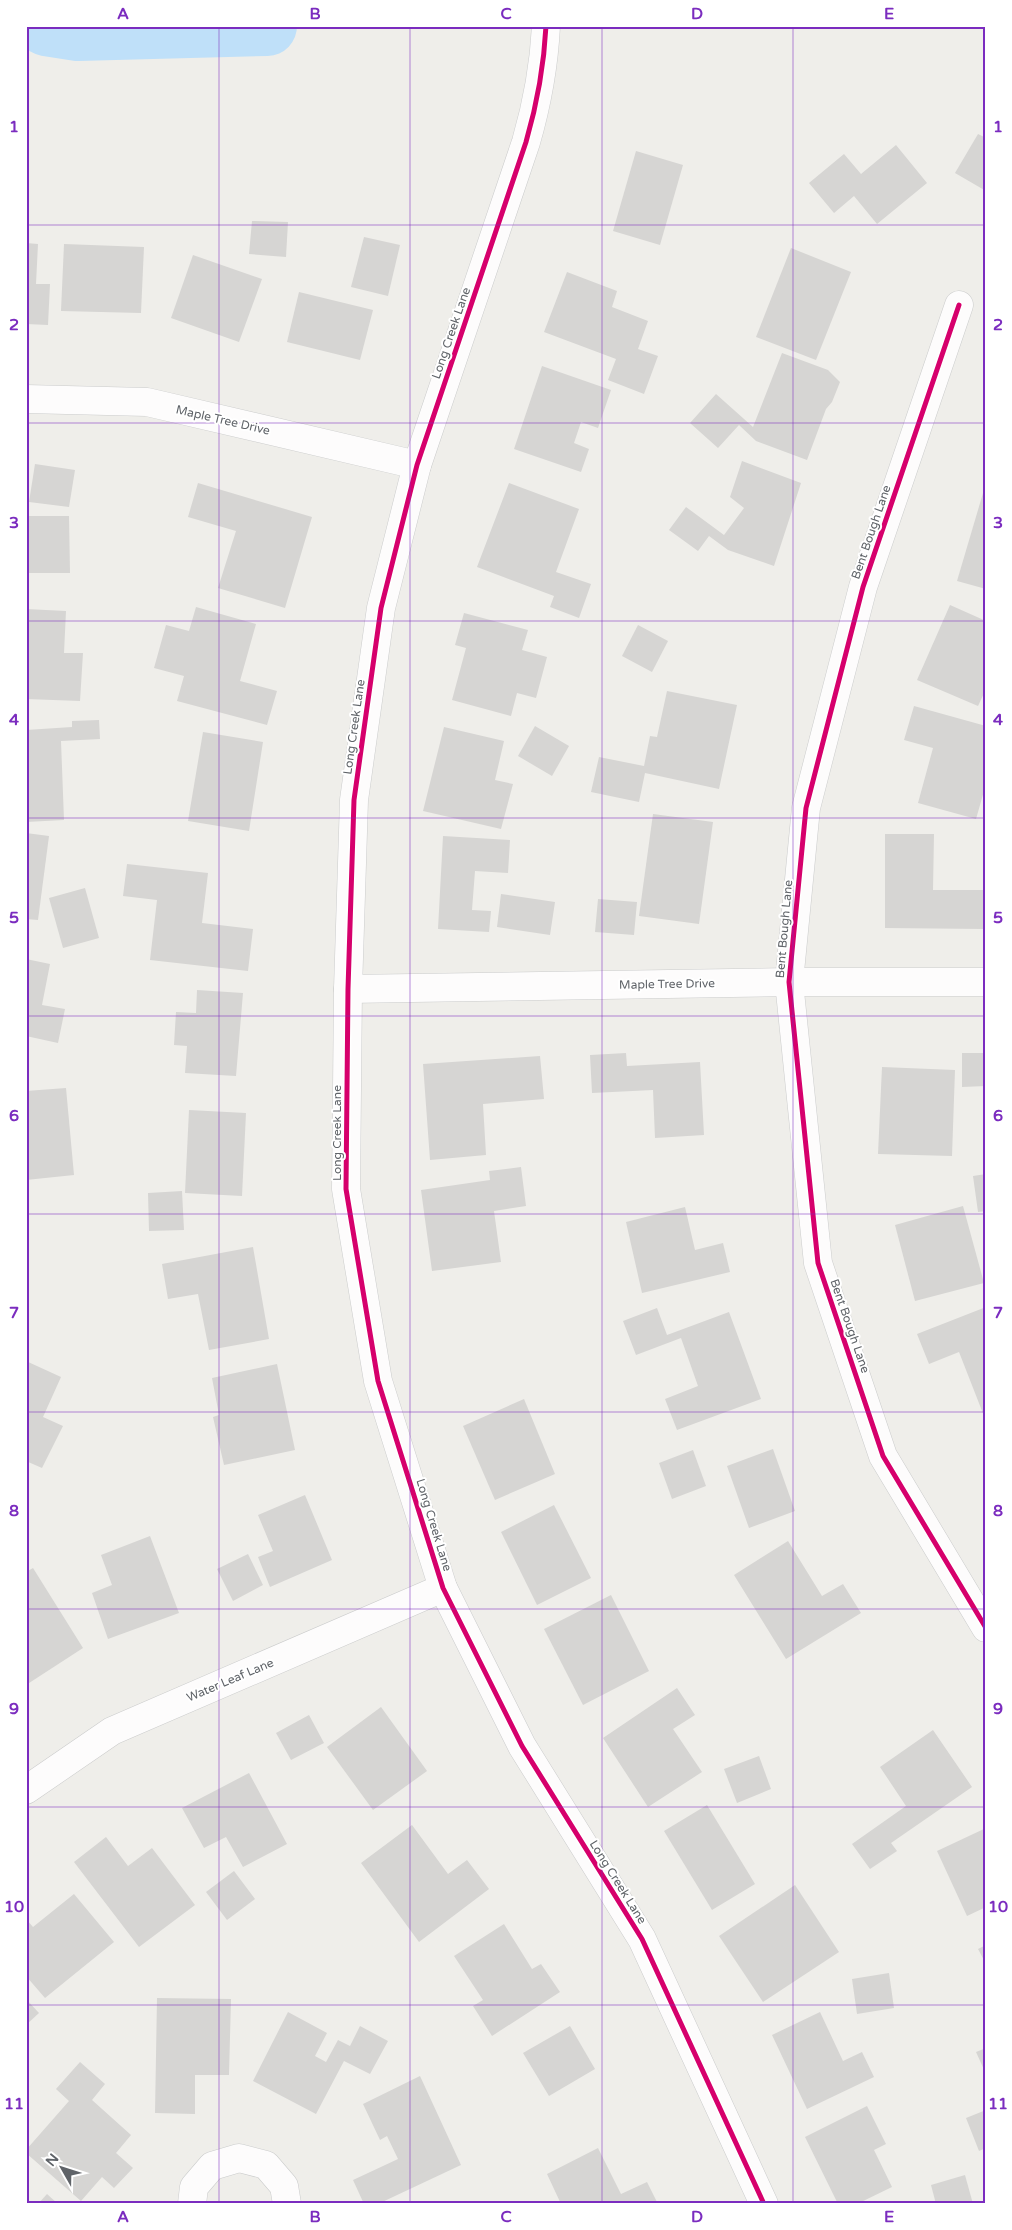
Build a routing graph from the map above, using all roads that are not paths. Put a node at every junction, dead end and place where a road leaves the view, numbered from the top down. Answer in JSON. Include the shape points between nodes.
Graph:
{"nodes":[{"id":1,"x":546,"y":26,"type":"edge"},
{"id":2,"x":959,"y":304,"type":"dead end"},
{"id":3,"x":26,"y":399,"type":"edge"},
{"id":4,"x":417,"y":466,"type":"junction"},
{"id":5,"x":789,"y":982,"type":"junction"},
{"id":6,"x":986,"y":982,"type":"edge"},
{"id":7,"x":348,"y":989,"type":"junction"},
{"id":8,"x":443,"y":1588,"type":"junction"},
{"id":9,"x":986,"y":1628,"type":"edge"},
{"id":10,"x":26,"y":1790,"type":"edge"},
{"id":11,"x":192,"y":2204,"type":"edge"},
{"id":12,"x":287,"y":2204,"type":"edge"},
{"id":13,"x":764,"y":2204,"type":"edge"}],
"edges":[{"from":1,"to":4,"type":"street","name":"Long Creek Lane","via":[[537,105]]},
{"from":2,"to":5,"type":"street","name":"Bent Bough Lane","via":[[863,587],[809,798]]},
{"from":3,"to":4,"type":"street","name":"Maple Tree Drive","via":[[147,402]]},
{"from":4,"to":7,"type":"street","name":"Long Creek Lane","via":[[381,608],[354,800]]},
{"from":5,"to":6,"type":"street","name":"Maple Tree Drive"},
{"from":5,"to":7,"type":"street","name":"Maple Tree Drive"},
{"from":5,"to":9,"type":"street","name":"Bent Bough Lane","via":[[818,1263],[884,1456]]},
{"from":7,"to":8,"type":"street","name":"Long Creek Lane","via":[[348,1198],[378,1381]]},
{"from":8,"to":10,"type":"street","name":"Water Leaf Lane","via":[[112,1730]]},
{"from":8,"to":13,"type":"street","name":"Long Creek Lane","via":[[522,1746],[642,1939]]},
{"from":11,"to":12,"type":"street","via":[[194,2187],[212,2166],[239,2158],[266,2165],[284,2186]]}]}
